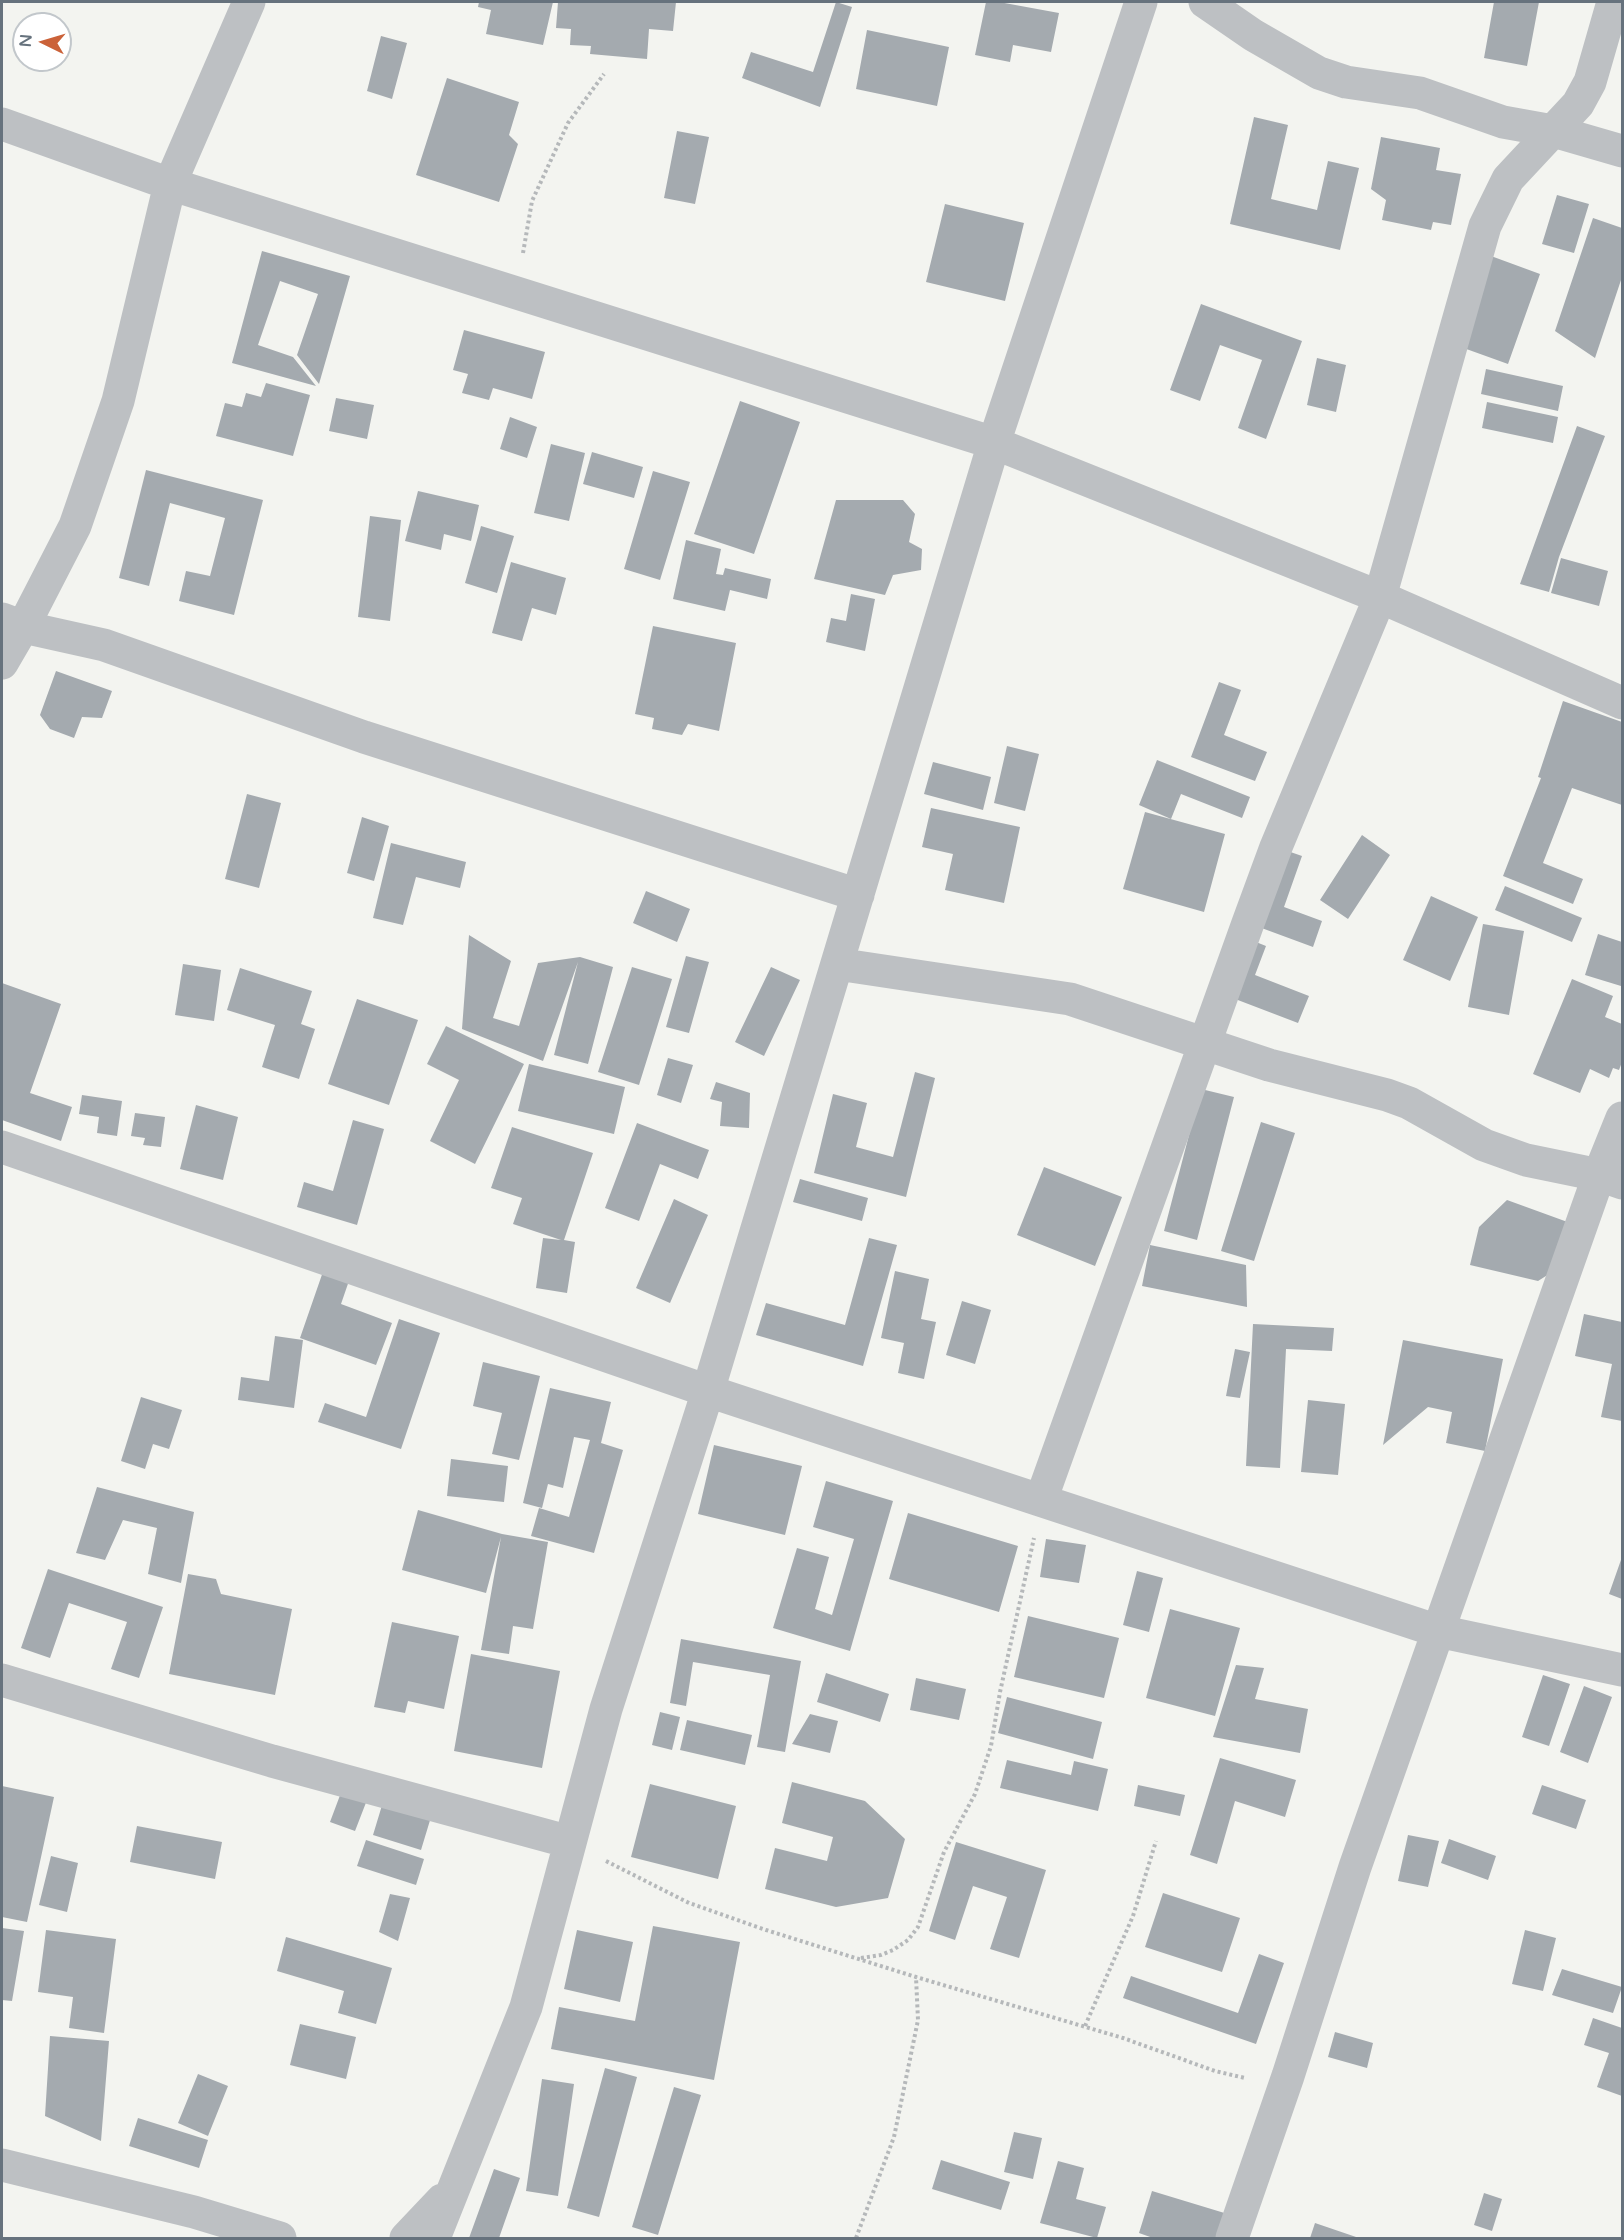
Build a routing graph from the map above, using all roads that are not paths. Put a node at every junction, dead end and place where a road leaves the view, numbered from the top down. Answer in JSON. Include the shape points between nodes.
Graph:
{"nodes":[{"id":1,"x":249,"y":2,"type":"edge"},
{"id":2,"x":1141,"y":2,"type":"edge"},
{"id":3,"x":1205,"y":2,"type":"edge"},
{"id":4,"x":1613,"y":2,"type":"edge"},
{"id":5,"x":2,"y":124,"type":"edge"},
{"id":6,"x":1553,"y":130,"type":"junction"},
{"id":7,"x":1623,"y":152,"type":"edge"},
{"id":8,"x":170,"y":184,"type":"junction"},
{"id":9,"x":994,"y":443,"type":"junction"},
{"id":10,"x":1380,"y":597,"type":"junction"},
{"id":11,"x":12,"y":623,"type":"edge"},
{"id":12,"x":2,"y":663,"type":"edge"},
{"id":13,"x":1623,"y":703,"type":"edge"},
{"id":14,"x":858,"y":895,"type":"junction"},
{"id":15,"x":837,"y":964,"type":"junction"},
{"id":16,"x":1206,"y":1044,"type":"junction"},
{"id":17,"x":1623,"y":1118,"type":"edge"},
{"id":18,"x":2,"y":1147,"type":"edge"},
{"id":19,"x":1611,"y":1179,"type":"edge"},
{"id":20,"x":708,"y":1391,"type":"junction"},
{"id":21,"x":1041,"y":1500,"type":"junction"},
{"id":22,"x":1438,"y":1631,"type":"junction"},
{"id":23,"x":1623,"y":1670,"type":"edge"},
{"id":24,"x":2,"y":1680,"type":"edge"},
{"id":25,"x":570,"y":1842,"type":"junction"},
{"id":26,"x":2,"y":2165,"type":"edge"},
{"id":27,"x":454,"y":2188,"type":"junction"},
{"id":28,"x":280,"y":2238,"type":"edge"},
{"id":29,"x":406,"y":2238,"type":"edge"},
{"id":30,"x":434,"y":2238,"type":"edge"},
{"id":31,"x":1232,"y":2238,"type":"edge"}],
"edges":[{"from":1,"to":8,"type":"street"},
{"from":2,"to":9,"type":"street"},
{"from":3,"to":6,"type":"street","via":[[1319,73],[1346,82],[1420,93],[1503,122]]},
{"from":4,"to":6,"type":"street","via":[[1590,82],[1578,104]]},
{"from":5,"to":8,"type":"street"},
{"from":6,"to":7,"type":"street"},
{"from":6,"to":10,"type":"street","via":[[1508,179],[1485,226]]},
{"from":8,"to":9,"type":"street"},
{"from":8,"to":11,"type":"street","via":[[118,401],[75,526]]},
{"from":9,"to":10,"type":"street"},
{"from":9,"to":14,"type":"street"},
{"from":10,"to":13,"type":"street"},
{"from":10,"to":16,"type":"street","via":[[1276,847]]},
{"from":11,"to":12,"type":"street"},
{"from":11,"to":14,"type":"street","via":[[104,645],[364,737]]},
{"from":14,"to":15,"type":"street"},
{"from":15,"to":16,"type":"street","via":[[1070,999]]},
{"from":15,"to":20,"type":"street"},
{"from":16,"to":19,"type":"street","via":[[1269,1065],[1387,1095],[1484,1145],[1526,1160]]},
{"from":16,"to":21,"type":"street"},
{"from":17,"to":19,"type":"street"},
{"from":18,"to":20,"type":"street"},
{"from":19,"to":22,"type":"street"},
{"from":20,"to":21,"type":"street"},
{"from":20,"to":25,"type":"street","via":[[606,1709]]},
{"from":21,"to":22,"type":"street"},
{"from":22,"to":23,"type":"street"},
{"from":22,"to":31,"type":"street"},
{"from":24,"to":25,"type":"street","via":[[272,1761]]},
{"from":25,"to":27,"type":"street","via":[[526,2007]]},
{"from":26,"to":28,"type":"street","via":[[194,2212]]},
{"from":27,"to":29,"type":"street"},
{"from":27,"to":30,"type":"street"}]}
